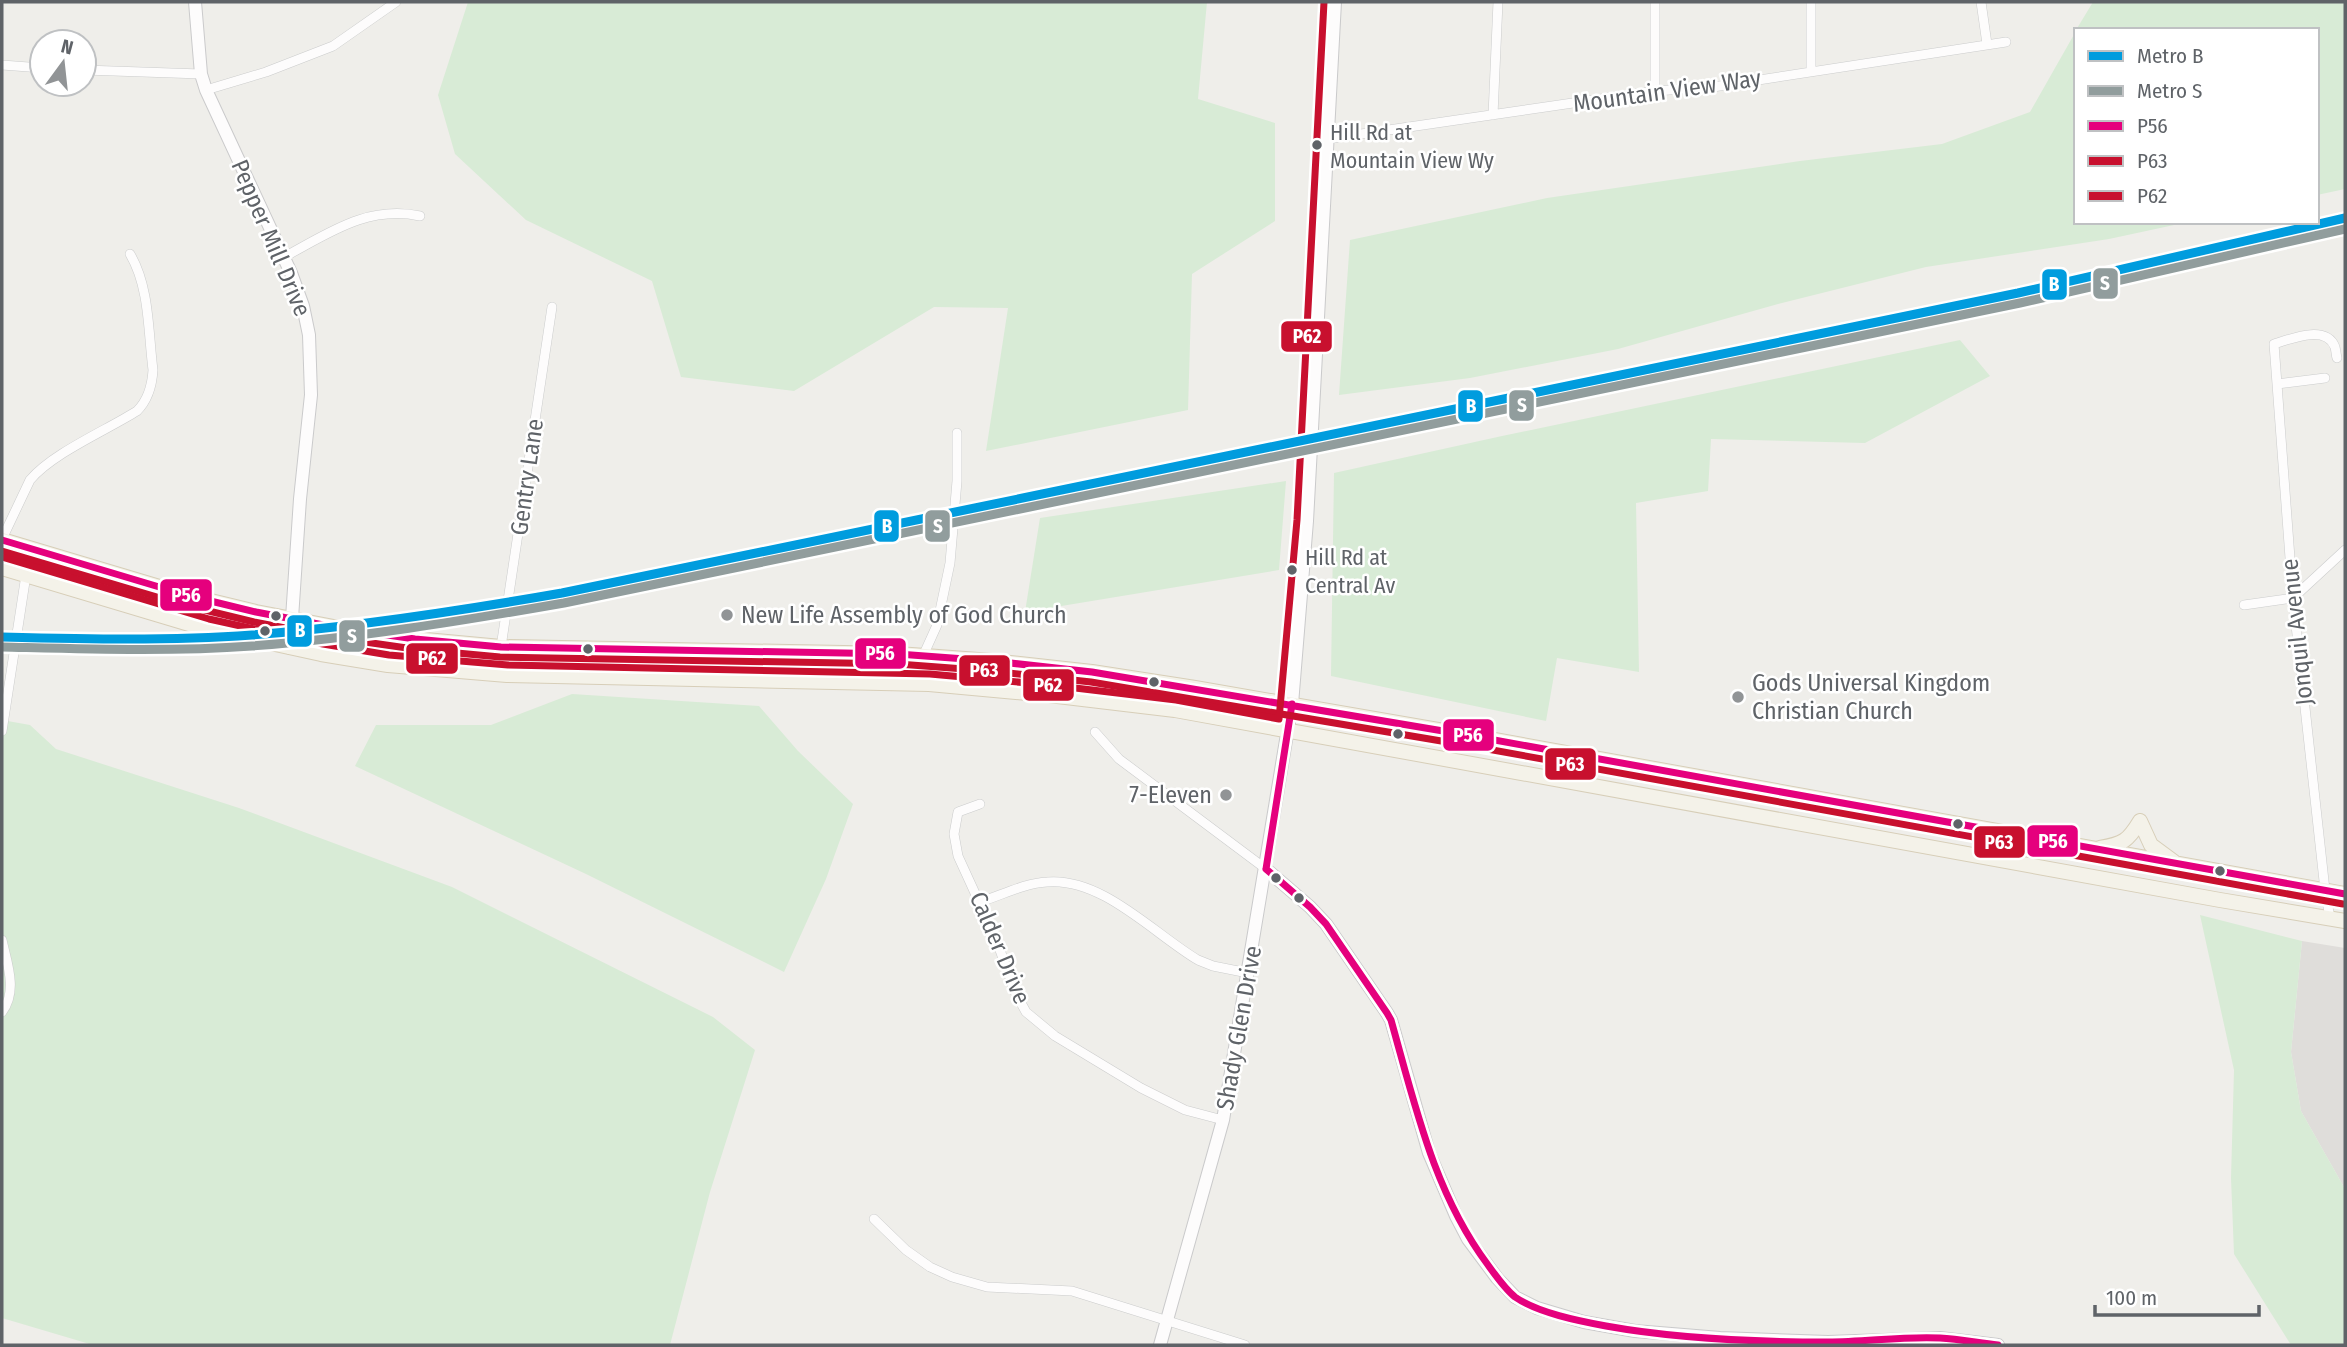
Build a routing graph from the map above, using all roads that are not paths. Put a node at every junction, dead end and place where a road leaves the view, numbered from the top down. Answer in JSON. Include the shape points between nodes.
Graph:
{"nodes":[{"id":1,"x":195,"y":2,"type":"edge"},
{"id":2,"x":396,"y":2,"type":"edge"},
{"id":3,"x":1335,"y":2,"type":"edge"},
{"id":4,"x":1498,"y":2,"type":"edge"},
{"id":5,"x":1655,"y":2,"type":"edge"},
{"id":6,"x":1811,"y":2,"type":"edge"},
{"id":7,"x":1981,"y":2,"type":"edge"},
{"id":8,"x":2006,"y":42,"type":"dead end"},
{"id":9,"x":1987,"y":44,"type":"junction"},
{"id":10,"x":2,"y":65,"type":"edge"},
{"id":11,"x":28,"y":67,"type":"edge"},
{"id":12,"x":98,"y":70,"type":"edge"},
{"id":13,"x":1811,"y":71,"type":"junction"},
{"id":14,"x":201,"y":74,"type":"junction"},
{"id":15,"x":206,"y":90,"type":"junction"},
{"id":16,"x":1655,"y":91,"type":"junction"},
{"id":17,"x":1493,"y":115,"type":"junction"},
{"id":18,"x":1327,"y":139,"type":"junction"},
{"id":19,"x":420,"y":216,"type":"dead end"},
{"id":20,"x":130,"y":254,"type":"dead end"},
{"id":21,"x":284,"y":257,"type":"junction"},
{"id":22,"x":552,"y":307,"type":"dead end"},
{"id":23,"x":2337,"y":358,"type":"dead end"},
{"id":24,"x":2325,"y":378,"type":"dead end"},
{"id":25,"x":2277,"y":384,"type":"junction"},
{"id":26,"x":957,"y":433,"type":"dead end"},
{"id":27,"x":2,"y":539,"type":"edge"},
{"id":28,"x":2345,"y":550,"type":"edge"},
{"id":29,"x":2,"y":568,"type":"edge"},
{"id":30,"x":26,"y":575,"type":"junction"},
{"id":31,"x":2293,"y":598,"type":"junction"},
{"id":32,"x":2244,"y":605,"type":"dead end"},
{"id":33,"x":292,"y":620,"type":"junction"},
{"id":34,"x":501,"y":647,"type":"junction"},
{"id":35,"x":290,"y":648,"type":"junction"},
{"id":36,"x":923,"y":656,"type":"junction"},
{"id":37,"x":4,"y":699,"type":"edge"},
{"id":38,"x":1292,"y":704,"type":"junction"},
{"id":39,"x":2,"y":731,"type":"edge"},
{"id":40,"x":1288,"y":731,"type":"junction"},
{"id":41,"x":1095,"y":732,"type":"dead end"},
{"id":42,"x":980,"y":804,"type":"dead end"},
{"id":43,"x":2093,"y":849,"type":"junction"},
{"id":44,"x":2179,"y":865,"type":"junction"},
{"id":45,"x":1266,"y":869,"type":"junction"},
{"id":46,"x":2325,"y":890,"type":"junction"},
{"id":47,"x":2345,"y":894,"type":"edge"},
{"id":48,"x":980,"y":902,"type":"junction"},
{"id":49,"x":2330,"y":918,"type":"junction"},
{"id":50,"x":2345,"y":921,"type":"edge"},
{"id":51,"x":2,"y":940,"type":"edge"},
{"id":52,"x":1248,"y":973,"type":"junction"},
{"id":53,"x":2,"y":1012,"type":"edge"},
{"id":54,"x":1223,"y":1120,"type":"junction"},
{"id":55,"x":874,"y":1219,"type":"dead end"},
{"id":56,"x":1168,"y":1320,"type":"junction"},
{"id":57,"x":1160,"y":1345,"type":"edge"},
{"id":58,"x":1245,"y":1345,"type":"edge"},
{"id":59,"x":1998,"y":1345,"type":"edge"}],
"edges":[{"from":1,"to":14,"type":"street","name":"Pepper Mill Drive"},
{"from":2,"to":15,"type":"street","via":[[333,46]]},
{"from":3,"to":18,"type":"street","name":"Shady Glen Drive"},
{"from":4,"to":17,"type":"street"},
{"from":5,"to":16,"type":"street"},
{"from":6,"to":13,"type":"street"},
{"from":7,"to":9,"type":"street"},
{"from":8,"to":9,"type":"street","name":"Mountain View Way"},
{"from":9,"to":13,"type":"street","name":"Mountain View Way"},
{"from":10,"to":11,"type":"street"},
{"from":12,"to":14,"type":"street"},
{"from":13,"to":16,"type":"street","name":"Mountain View Way"},
{"from":14,"to":15,"type":"street","name":"Pepper Mill Drive"},
{"from":15,"to":21,"type":"street","name":"Pepper Mill Drive"},
{"from":16,"to":17,"type":"street","name":"Mountain View Way"},
{"from":17,"to":18,"type":"street","name":"Mountain View Way"},
{"from":18,"to":38,"type":"street","name":"Shady Glen Drive","via":[[1307,521]]},
{"from":19,"to":21,"type":"street","via":[[371,215]]},
{"from":20,"to":27,"type":"street","via":[[143,285],[153,370],[145,402],[36,473]]},
{"from":21,"to":33,"type":"street","name":"Pepper Mill Drive","via":[[308,325],[311,359]]},
{"from":22,"to":34,"type":"street","name":"Gentry Lane"},
{"from":23,"to":25,"type":"street","name":"Jonquil Avenue","via":[[2331,341],[2316,334],[2274,344]]},
{"from":24,"to":25,"type":"street"},
{"from":25,"to":31,"type":"street","name":"Jonquil Avenue"},
{"from":26,"to":36,"type":"street","via":[[950,563],[937,625]]},
{"from":27,"to":33,"type":"main road","via":[[187,595]]},
{"from":28,"to":31,"type":"street"},
{"from":29,"to":30,"type":"main road"},
{"from":30,"to":35,"type":"main road","via":[[161,617]]},
{"from":30,"to":37,"type":"street"},
{"from":31,"to":32,"type":"street"},
{"from":31,"to":46,"type":"street","name":"Jonquil Avenue"},
{"from":33,"to":34,"type":"main road"},
{"from":33,"to":35,"type":"street","name":"Pepper Mill Drive"},
{"from":34,"to":36,"type":"main road"},
{"from":35,"to":40,"type":"main road","via":[[388,665],[507,675],[942,685],[1175,709]]},
{"from":36,"to":38,"type":"main road","via":[[1092,672]]},
{"from":37,"to":39,"type":"street"},
{"from":38,"to":40,"type":"street","name":"Shady Glen Drive"},
{"from":38,"to":43,"type":"main road"},
{"from":40,"to":45,"type":"street","name":"Shady Glen Drive"},
{"from":40,"to":49,"type":"main road"},
{"from":41,"to":45,"type":"street","via":[[1119,759]]},
{"from":42,"to":48,"type":"street","name":"Calder Drive","via":[[958,812],[954,834],[958,856]]},
{"from":43,"to":44,"type":"main road"},
{"from":43,"to":44,"type":"main road","via":[[2128,839],[2140,821],[2151,845]]},
{"from":44,"to":46,"type":"main road"},
{"from":45,"to":52,"type":"street","name":"Shady Glen Drive"},
{"from":45,"to":59,"type":"street","via":[[1326,924],[1387,1013],[1429,1153],[1456,1216],[1468,1239],[1516,1297],[1584,1322],[1635,1331],[1828,1342],[1940,1338]]},
{"from":46,"to":47,"type":"main road"},
{"from":46,"to":49,"type":"street","name":"Jonquil Avenue"},
{"from":48,"to":52,"type":"street","via":[[1041,882],[1077,884],[1104,895],[1198,960]]},
{"from":48,"to":54,"type":"street","name":"Calder Drive","via":[[1015,992],[1034,1020],[1142,1088],[1185,1110]]},
{"from":49,"to":50,"type":"main road"},
{"from":51,"to":53,"type":"street","via":[[11,987]]},
{"from":52,"to":54,"type":"street","name":"Shady Glen Drive"},
{"from":54,"to":56,"type":"street","name":"Shady Glen Drive"},
{"from":55,"to":56,"type":"street","via":[[906,1250],[952,1277],[987,1287],[1072,1292]]},
{"from":56,"to":57,"type":"street","name":"Shady Glen Drive"},
{"from":56,"to":58,"type":"street"}]}
